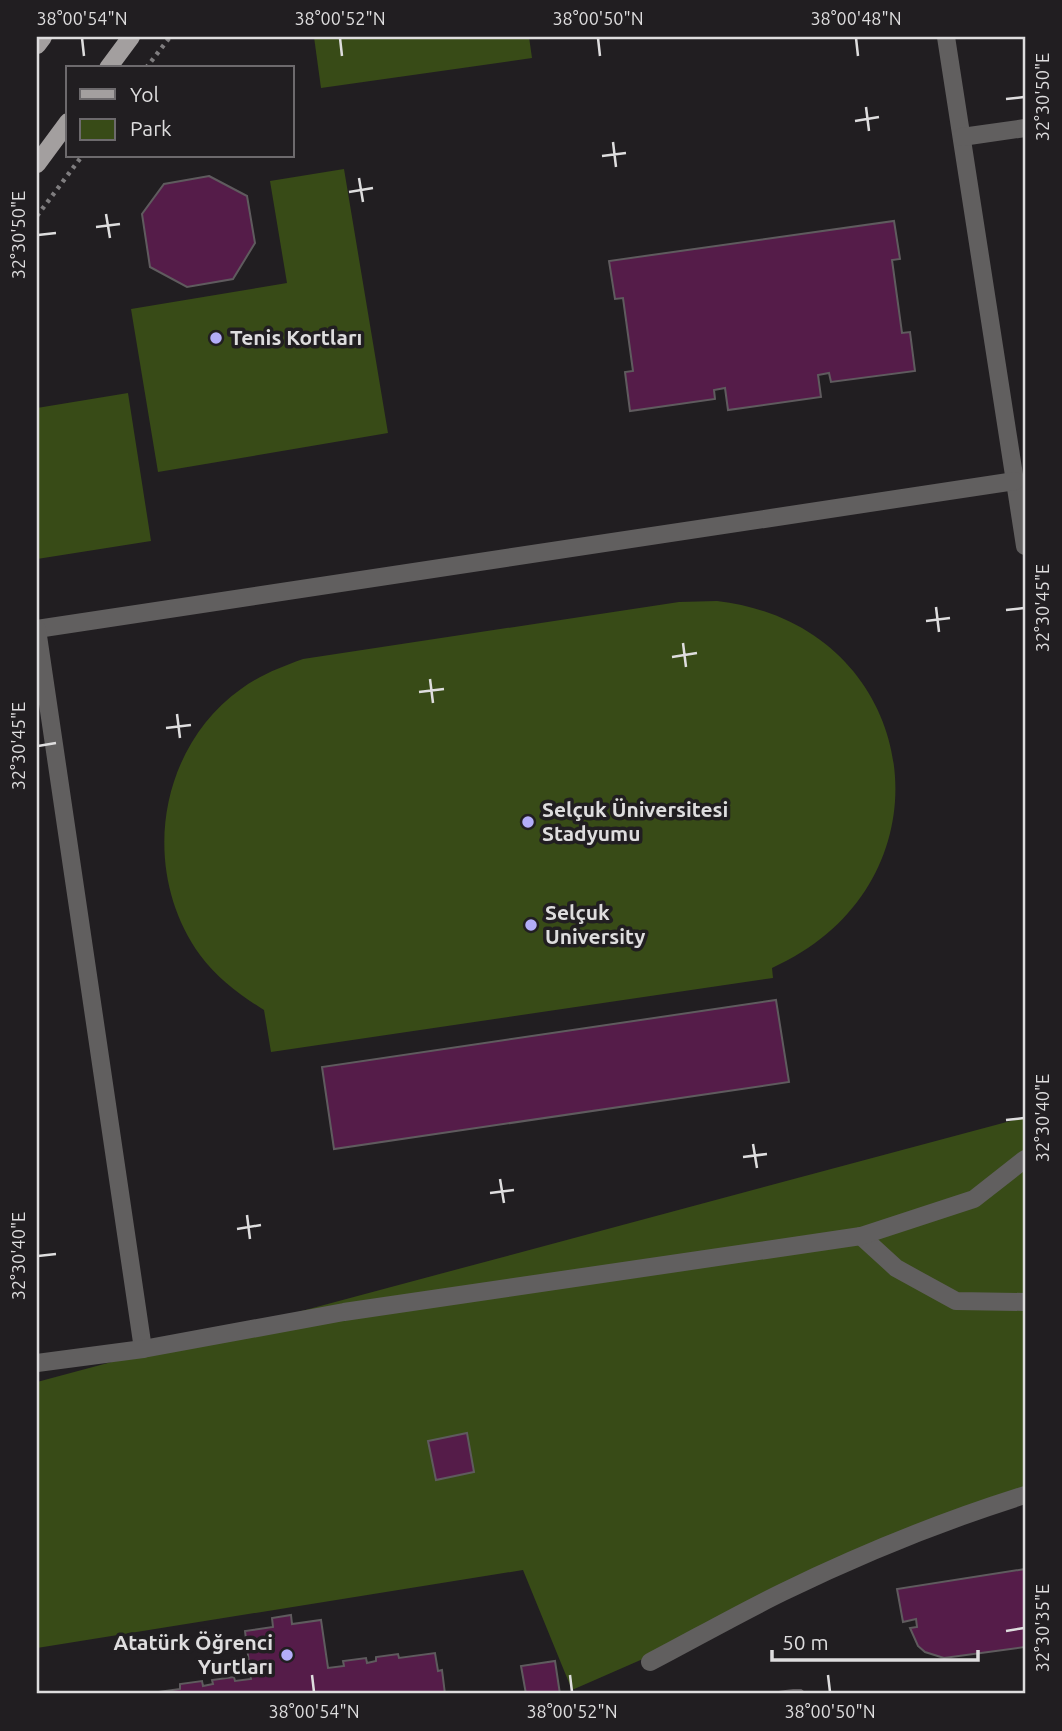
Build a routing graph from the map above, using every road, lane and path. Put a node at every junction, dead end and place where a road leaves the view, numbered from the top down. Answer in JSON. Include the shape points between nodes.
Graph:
{"nodes":[{"id":1,"x":43,"y":37,"type":"edge"},
{"id":2,"x":131,"y":37,"type":"edge"},
{"id":3,"x":170,"y":37,"type":"edge"},
{"id":4,"x":946,"y":37,"type":"edge"},
{"id":5,"x":37,"y":45,"type":"edge"},
{"id":6,"x":109,"y":66,"type":"edge"},
{"id":7,"x":148,"y":66,"type":"edge"},
{"id":8,"x":66,"y":125,"type":"edge"},
{"id":9,"x":1025,"y":128,"type":"edge"},
{"id":10,"x":962,"y":137,"type":"junction"},
{"id":11,"x":80,"y":158,"type":"edge"},
{"id":12,"x":37,"y":164,"type":"edge"},
{"id":13,"x":37,"y":216,"type":"edge"},
{"id":14,"x":1015,"y":481,"type":"junction"},
{"id":15,"x":1025,"y":546,"type":"edge"},
{"id":16,"x":37,"y":629,"type":"edge"},
{"id":17,"x":1025,"y":1159,"type":"edge"},
{"id":18,"x":862,"y":1236,"type":"junction"},
{"id":19,"x":1025,"y":1302,"type":"edge"},
{"id":20,"x":143,"y":1349,"type":"junction"},
{"id":21,"x":37,"y":1363,"type":"edge"},
{"id":22,"x":1025,"y":1495,"type":"edge"},
{"id":23,"x":650,"y":1662,"type":"dead end"}],
"edges":[{"from":1,"to":5,"type":"main road"},
{"from":2,"to":6,"type":"main road"},
{"from":3,"to":7,"type":"path"},
{"from":4,"to":10,"type":"street"},
{"from":8,"to":12,"type":"main road"},
{"from":9,"to":10,"type":"street"},
{"from":10,"to":14,"type":"street"},
{"from":11,"to":13,"type":"path"},
{"from":14,"to":15,"type":"street"},
{"from":14,"to":16,"type":"street"},
{"from":16,"to":20,"type":"street"},
{"from":17,"to":18,"type":"street","via":[[974,1199]]},
{"from":18,"to":19,"type":"street","via":[[896,1268],[956,1301]]},
{"from":18,"to":20,"type":"street","via":[[344,1312]]},
{"from":20,"to":21,"type":"street"},
{"from":22,"to":23,"type":"street","via":[[880,1548],[782,1592]]}]}
